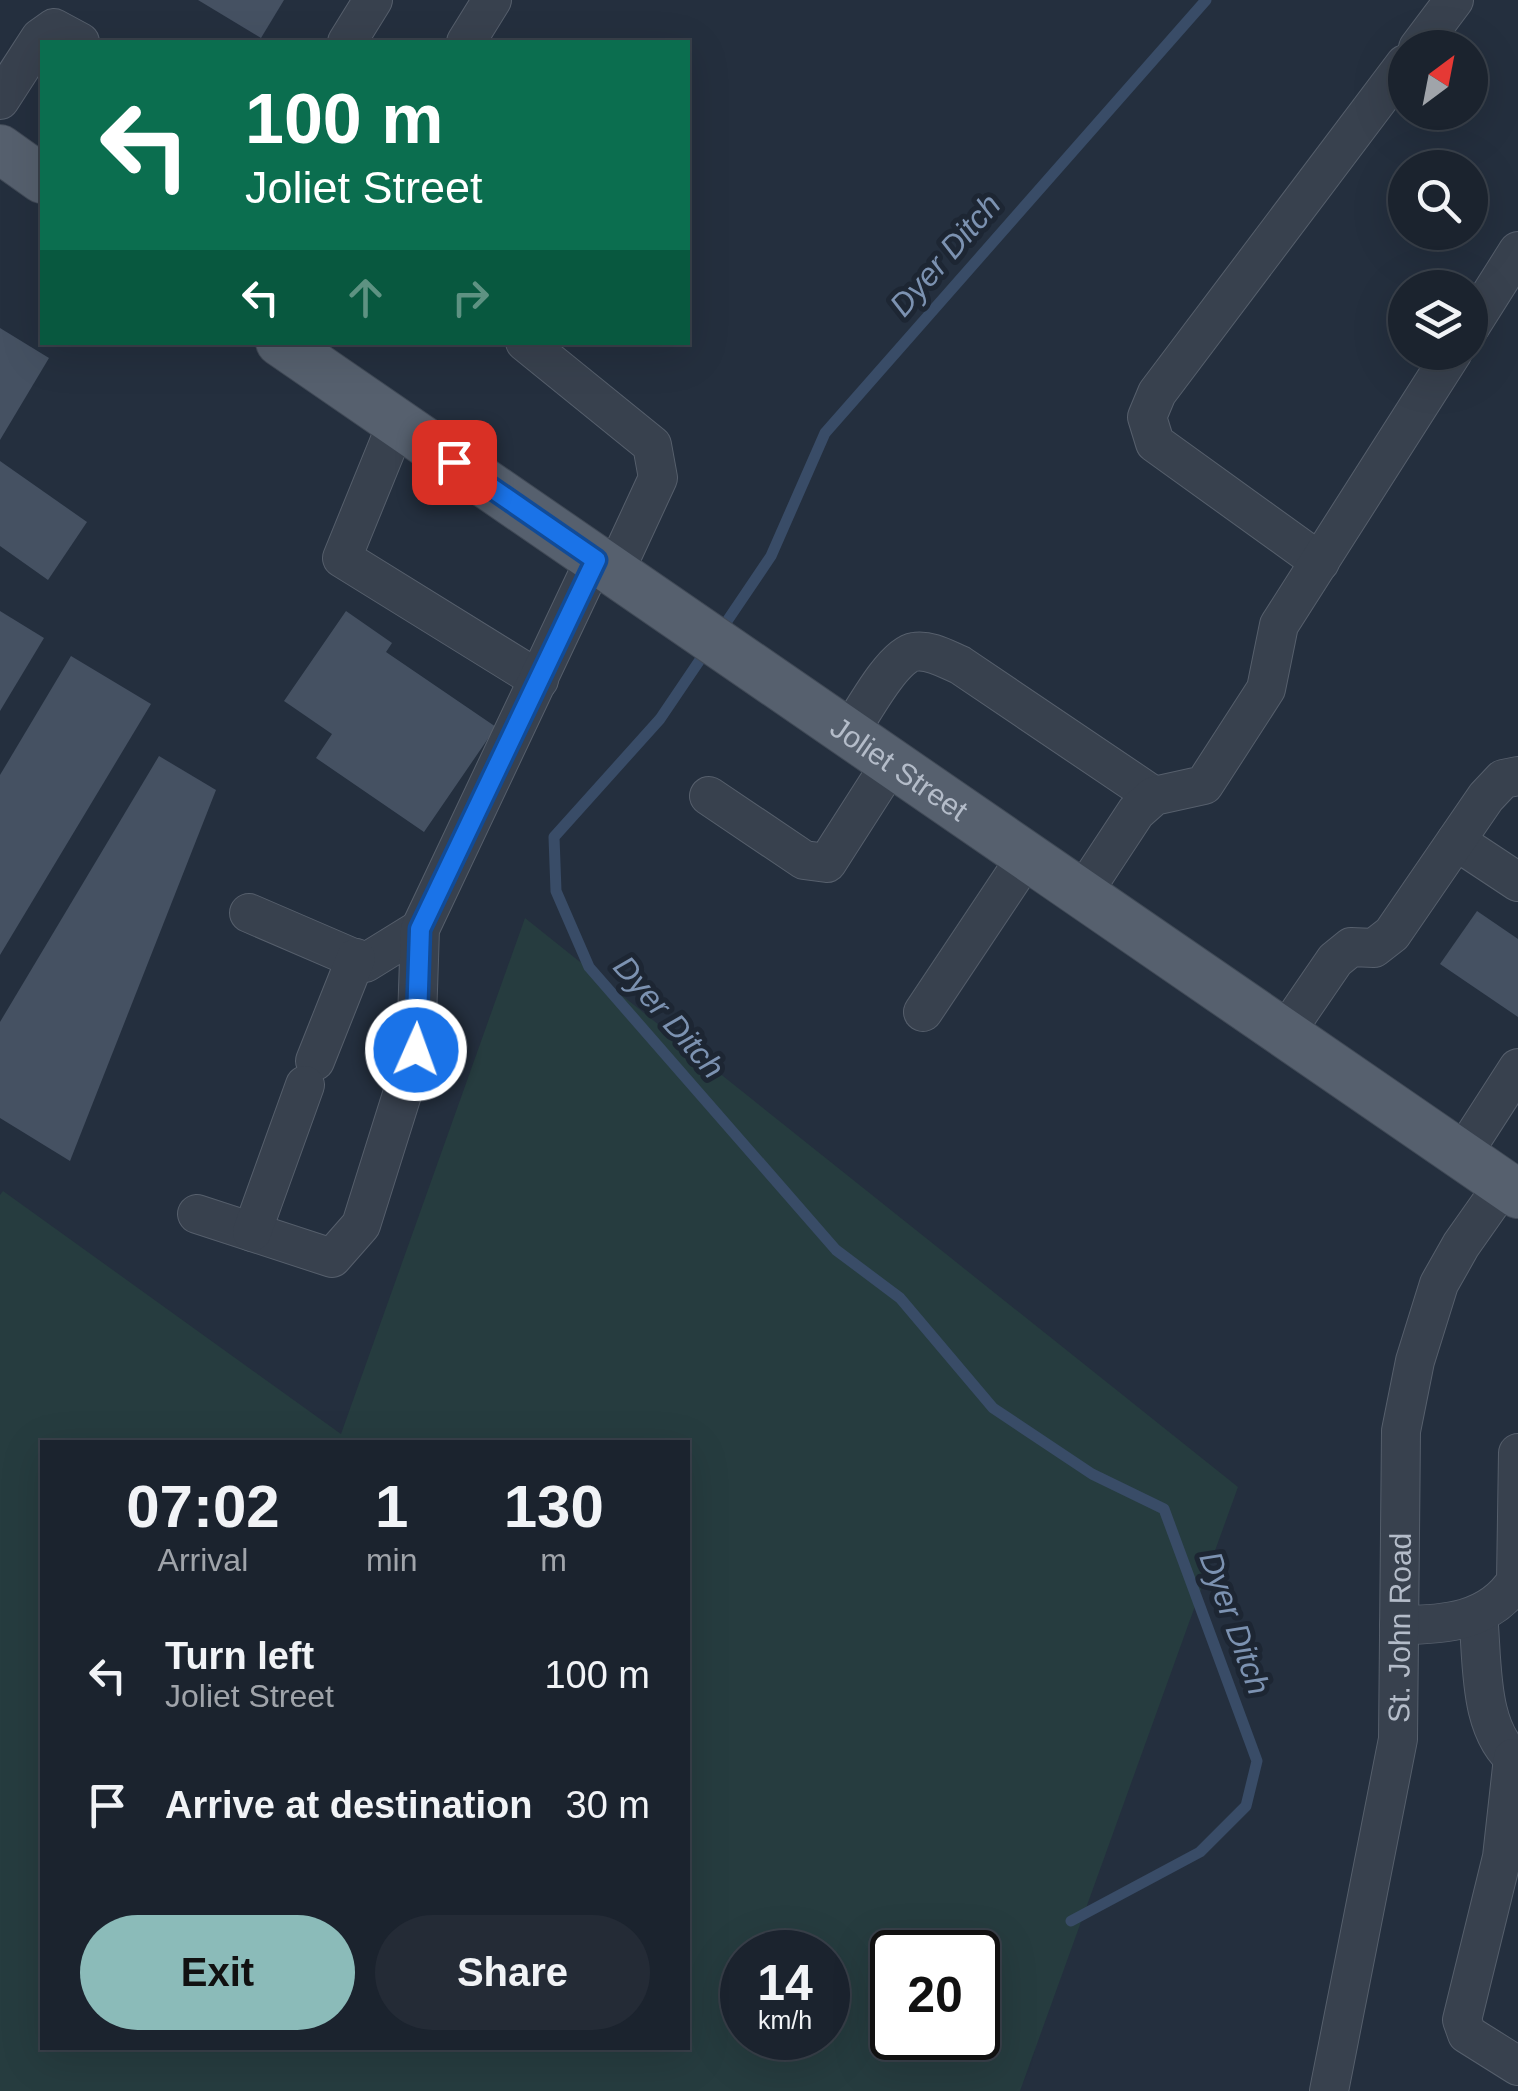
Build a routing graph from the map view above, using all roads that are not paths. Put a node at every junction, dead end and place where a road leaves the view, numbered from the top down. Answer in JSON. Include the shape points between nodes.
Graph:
{"nodes":[{"id":1,"x":373,"y":0,"type":"edge"},
{"id":2,"x":492,"y":0,"type":"edge"},
{"id":3,"x":1454,"y":0,"type":"edge"},
{"id":4,"x":1432,"y":30,"type":"edge"},
{"id":5,"x":76,"y":40,"type":"edge"},
{"id":6,"x":348,"y":40,"type":"edge"},
{"id":7,"x":467,"y":40,"type":"edge"},
{"id":8,"x":1388,"y":87,"type":"edge"},
{"id":9,"x":0,"y":100,"type":"edge"},
{"id":10,"x":1518,"y":252,"type":"edge"},
{"id":11,"x":1488,"y":298,"type":"edge"},
{"id":12,"x":285,"y":345,"type":"edge"},
{"id":13,"x":529,"y":345,"type":"edge"},
{"id":14,"x":1443,"y":370,"type":"edge"},
{"id":15,"x":397,"y":423,"type":"junction"},
{"id":16,"x":1320,"y":562,"type":"junction"},
{"id":17,"x":605,"y":566,"type":"junction"},
{"id":18,"x":539,"y":680,"type":"junction"},
{"id":19,"x":849,"y":734,"type":"junction"},
{"id":20,"x":891,"y":762,"type":"junction"},
{"id":21,"x":1518,"y":776,"type":"edge"},
{"id":22,"x":710,"y":796,"type":"dead end"},
{"id":23,"x":1154,"y":796,"type":"junction"},
{"id":24,"x":1456,"y":841,"type":"junction"},
{"id":25,"x":1027,"y":856,"type":"junction"},
{"id":26,"x":1518,"y":882,"type":"edge"},
{"id":27,"x":1082,"y":894,"type":"junction"},
{"id":28,"x":248,"y":913,"type":"dead end"},
{"id":29,"x":420,"y":929,"type":"junction"},
{"id":30,"x":356,"y":958,"type":"junction"},
{"id":31,"x":923,"y":1012,"type":"dead end"},
{"id":32,"x":1285,"y":1033,"type":"junction"},
{"id":33,"x":1518,"y":1068,"type":"edge"},
{"id":34,"x":1462,"y":1156,"type":"junction"},
{"id":35,"x":1511,"y":1189,"type":"edge"},
{"id":36,"x":197,"y":1214,"type":"dead end"},
{"id":37,"x":252,"y":1232,"type":"junction"},
{"id":38,"x":1518,"y":1453,"type":"edge"},
{"id":39,"x":1478,"y":1614,"type":"junction"},
{"id":40,"x":1399,"y":1626,"type":"junction"},
{"id":41,"x":1515,"y":1760,"type":"edge"},
{"id":42,"x":1518,"y":2066,"type":"edge"},
{"id":43,"x":1330,"y":2091,"type":"edge"}],
"edges":[{"from":1,"to":6,"type":"street"},
{"from":2,"to":7,"type":"street"},
{"from":3,"to":4,"type":"street"},
{"from":5,"to":9,"type":"street","via":[[54,28],[40,38]]},
{"from":8,"to":16,"type":"street","via":[[1157,393],[1147,417],[1156,443]]},
{"from":10,"to":11,"type":"street"},
{"from":12,"to":15,"type":"main road","name":"Joliet Street"},
{"from":13,"to":17,"type":"street","via":[[652,445],[658,478]]},
{"from":14,"to":16,"type":"street"},
{"from":15,"to":17,"type":"main road","name":"Joliet Street"},
{"from":15,"to":18,"type":"street","via":[[342,558]]},
{"from":16,"to":23,"type":"street","via":[[1279,625],[1266,689],[1204,784]]},
{"from":17,"to":18,"type":"street"},
{"from":17,"to":19,"type":"main road","name":"Joliet Street"},
{"from":18,"to":29,"type":"street"},
{"from":19,"to":20,"type":"main road","name":"Joliet Street"},
{"from":19,"to":23,"type":"street","via":[[896,662],[911,652],[932,654],[960,665]]},
{"from":20,"to":22,"type":"street","via":[[827,864],[804,860]]},
{"from":20,"to":25,"type":"main road","name":"Joliet Street"},
{"from":21,"to":24,"type":"street","via":[[1503,779]]},
{"from":23,"to":27,"type":"street","via":[[1136,812]]},
{"from":24,"to":26,"type":"street"},
{"from":24,"to":32,"type":"street","via":[[1392,934],[1374,948],[1351,947],[1335,960]]},
{"from":25,"to":27,"type":"main road","name":"Joliet Street"},
{"from":25,"to":31,"type":"street"},
{"from":27,"to":32,"type":"main road","name":"Joliet Street"},
{"from":28,"to":30,"type":"street"},
{"from":29,"to":30,"type":"street","via":[[365,963]]},
{"from":29,"to":37,"type":"street","via":[[416,1050],[360,1225],[332,1258]]},
{"from":30,"to":37,"type":"street"},
{"from":32,"to":34,"type":"main road","name":"Joliet Street"},
{"from":33,"to":34,"type":"street"},
{"from":34,"to":35,"type":"main road","name":"Joliet Street"},
{"from":35,"to":40,"type":"street","name":"St. John Road","via":[[1439,1284],[1415,1361],[1400,1431]]},
{"from":36,"to":37,"type":"street"},
{"from":38,"to":39,"type":"street","via":[[1516,1581],[1505,1598]]},
{"from":39,"to":40,"type":"street","via":[[1442,1625]]},
{"from":39,"to":41,"type":"street","via":[[1490,1721]]},
{"from":40,"to":43,"type":"street","name":"St. John Road","via":[[1398,1739]]},
{"from":41,"to":42,"type":"street","via":[[1498,1874],[1462,2020],[1468,2034]]}]}
